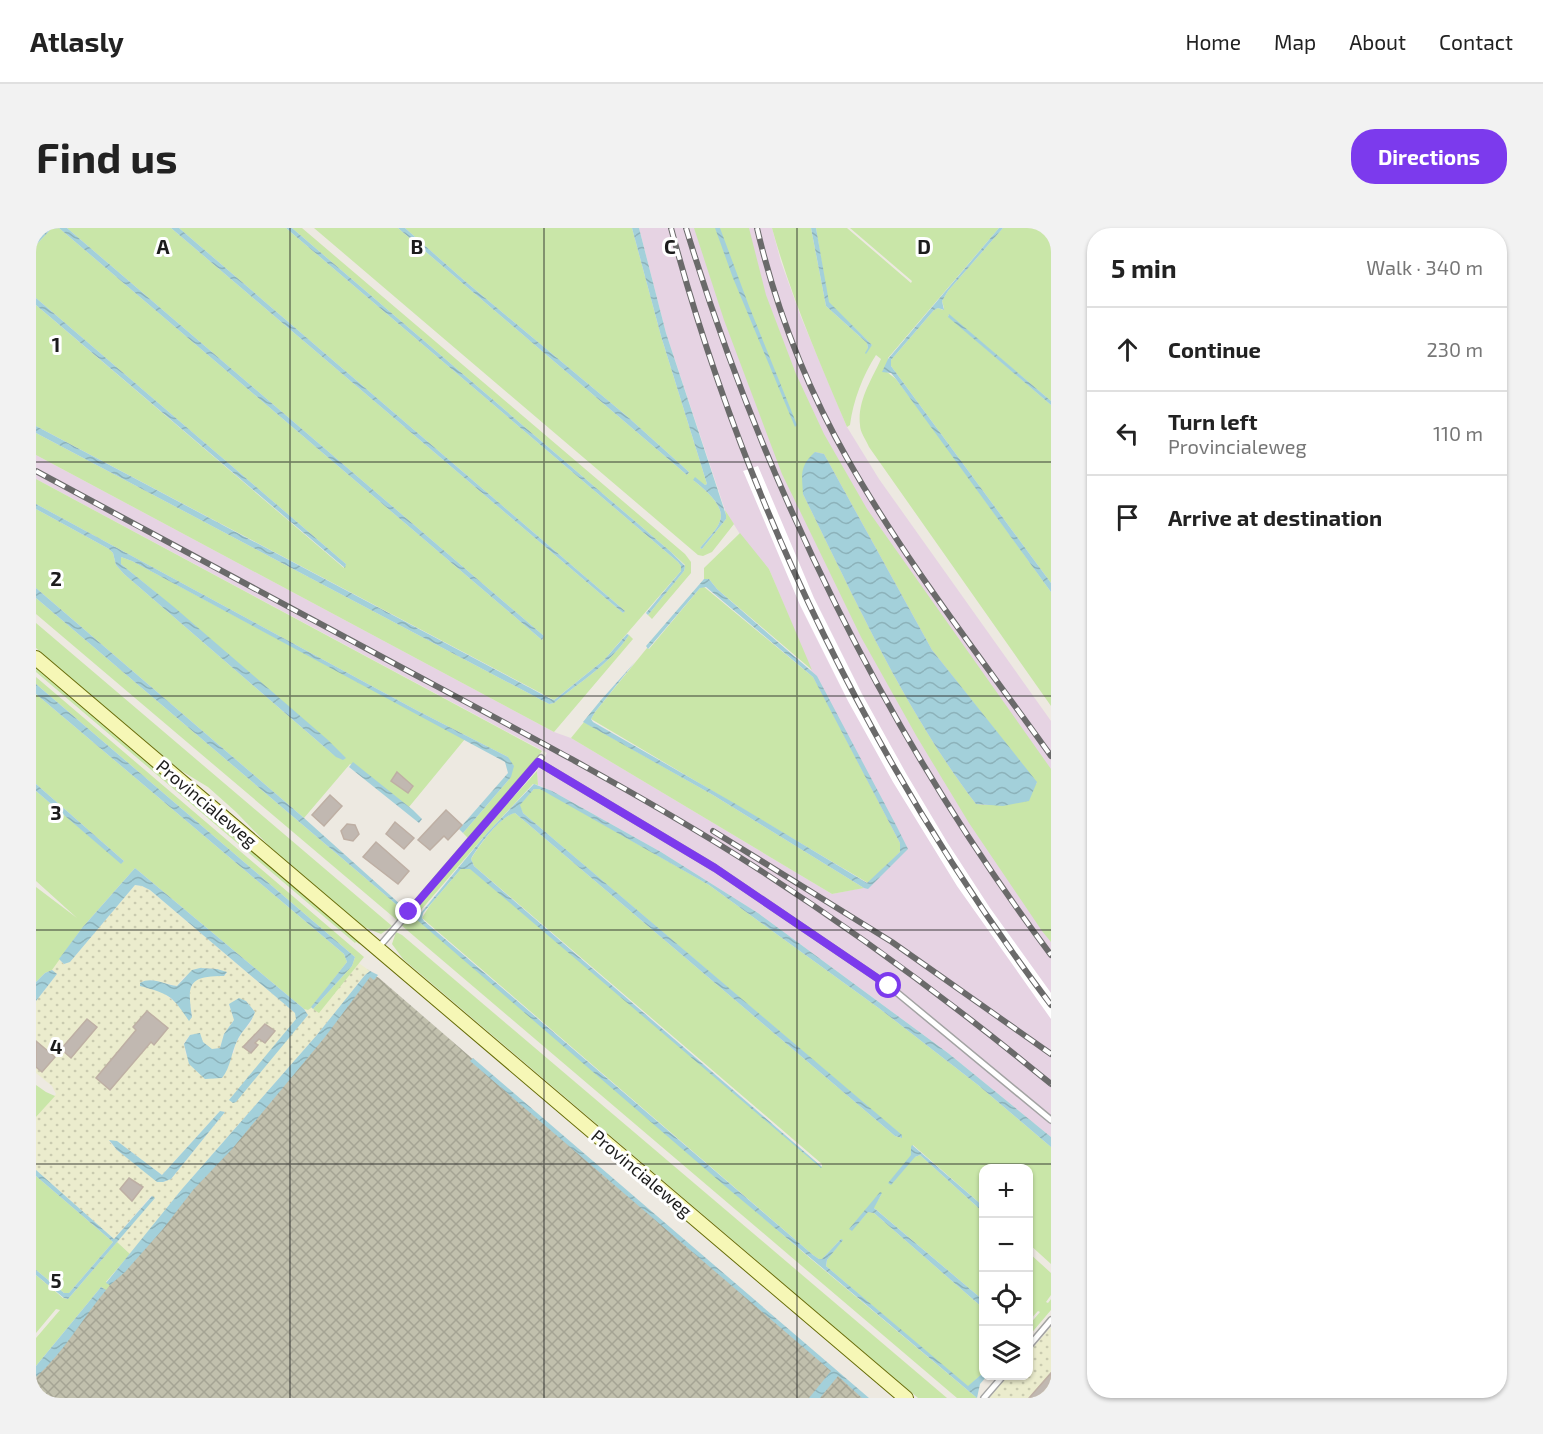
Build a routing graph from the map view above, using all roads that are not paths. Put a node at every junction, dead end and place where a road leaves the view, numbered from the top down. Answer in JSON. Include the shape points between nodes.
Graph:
{"nodes":[{"id":1,"x":36,"y":658,"type":"edge"},
{"id":2,"x":378,"y":948,"type":"junction"},
{"id":3,"x":1051,"y":1120,"type":"edge"},
{"id":4,"x":1051,"y":1320,"type":"edge"},
{"id":5,"x":1033,"y":1341,"type":"edge"},
{"id":6,"x":1000,"y":1380,"type":"edge"},
{"id":7,"x":906,"y":1398,"type":"edge"},
{"id":8,"x":984,"y":1398,"type":"edge"}],
"edges":[{"from":1,"to":2,"type":"main road","name":"Provincialeweg"},
{"from":2,"to":3,"type":"lane","via":[[540,760],[715,868],[889,986]]},
{"from":2,"to":7,"type":"main road","name":"Provincialeweg"},
{"from":4,"to":5,"type":"lane"},
{"from":6,"to":8,"type":"lane"}]}
